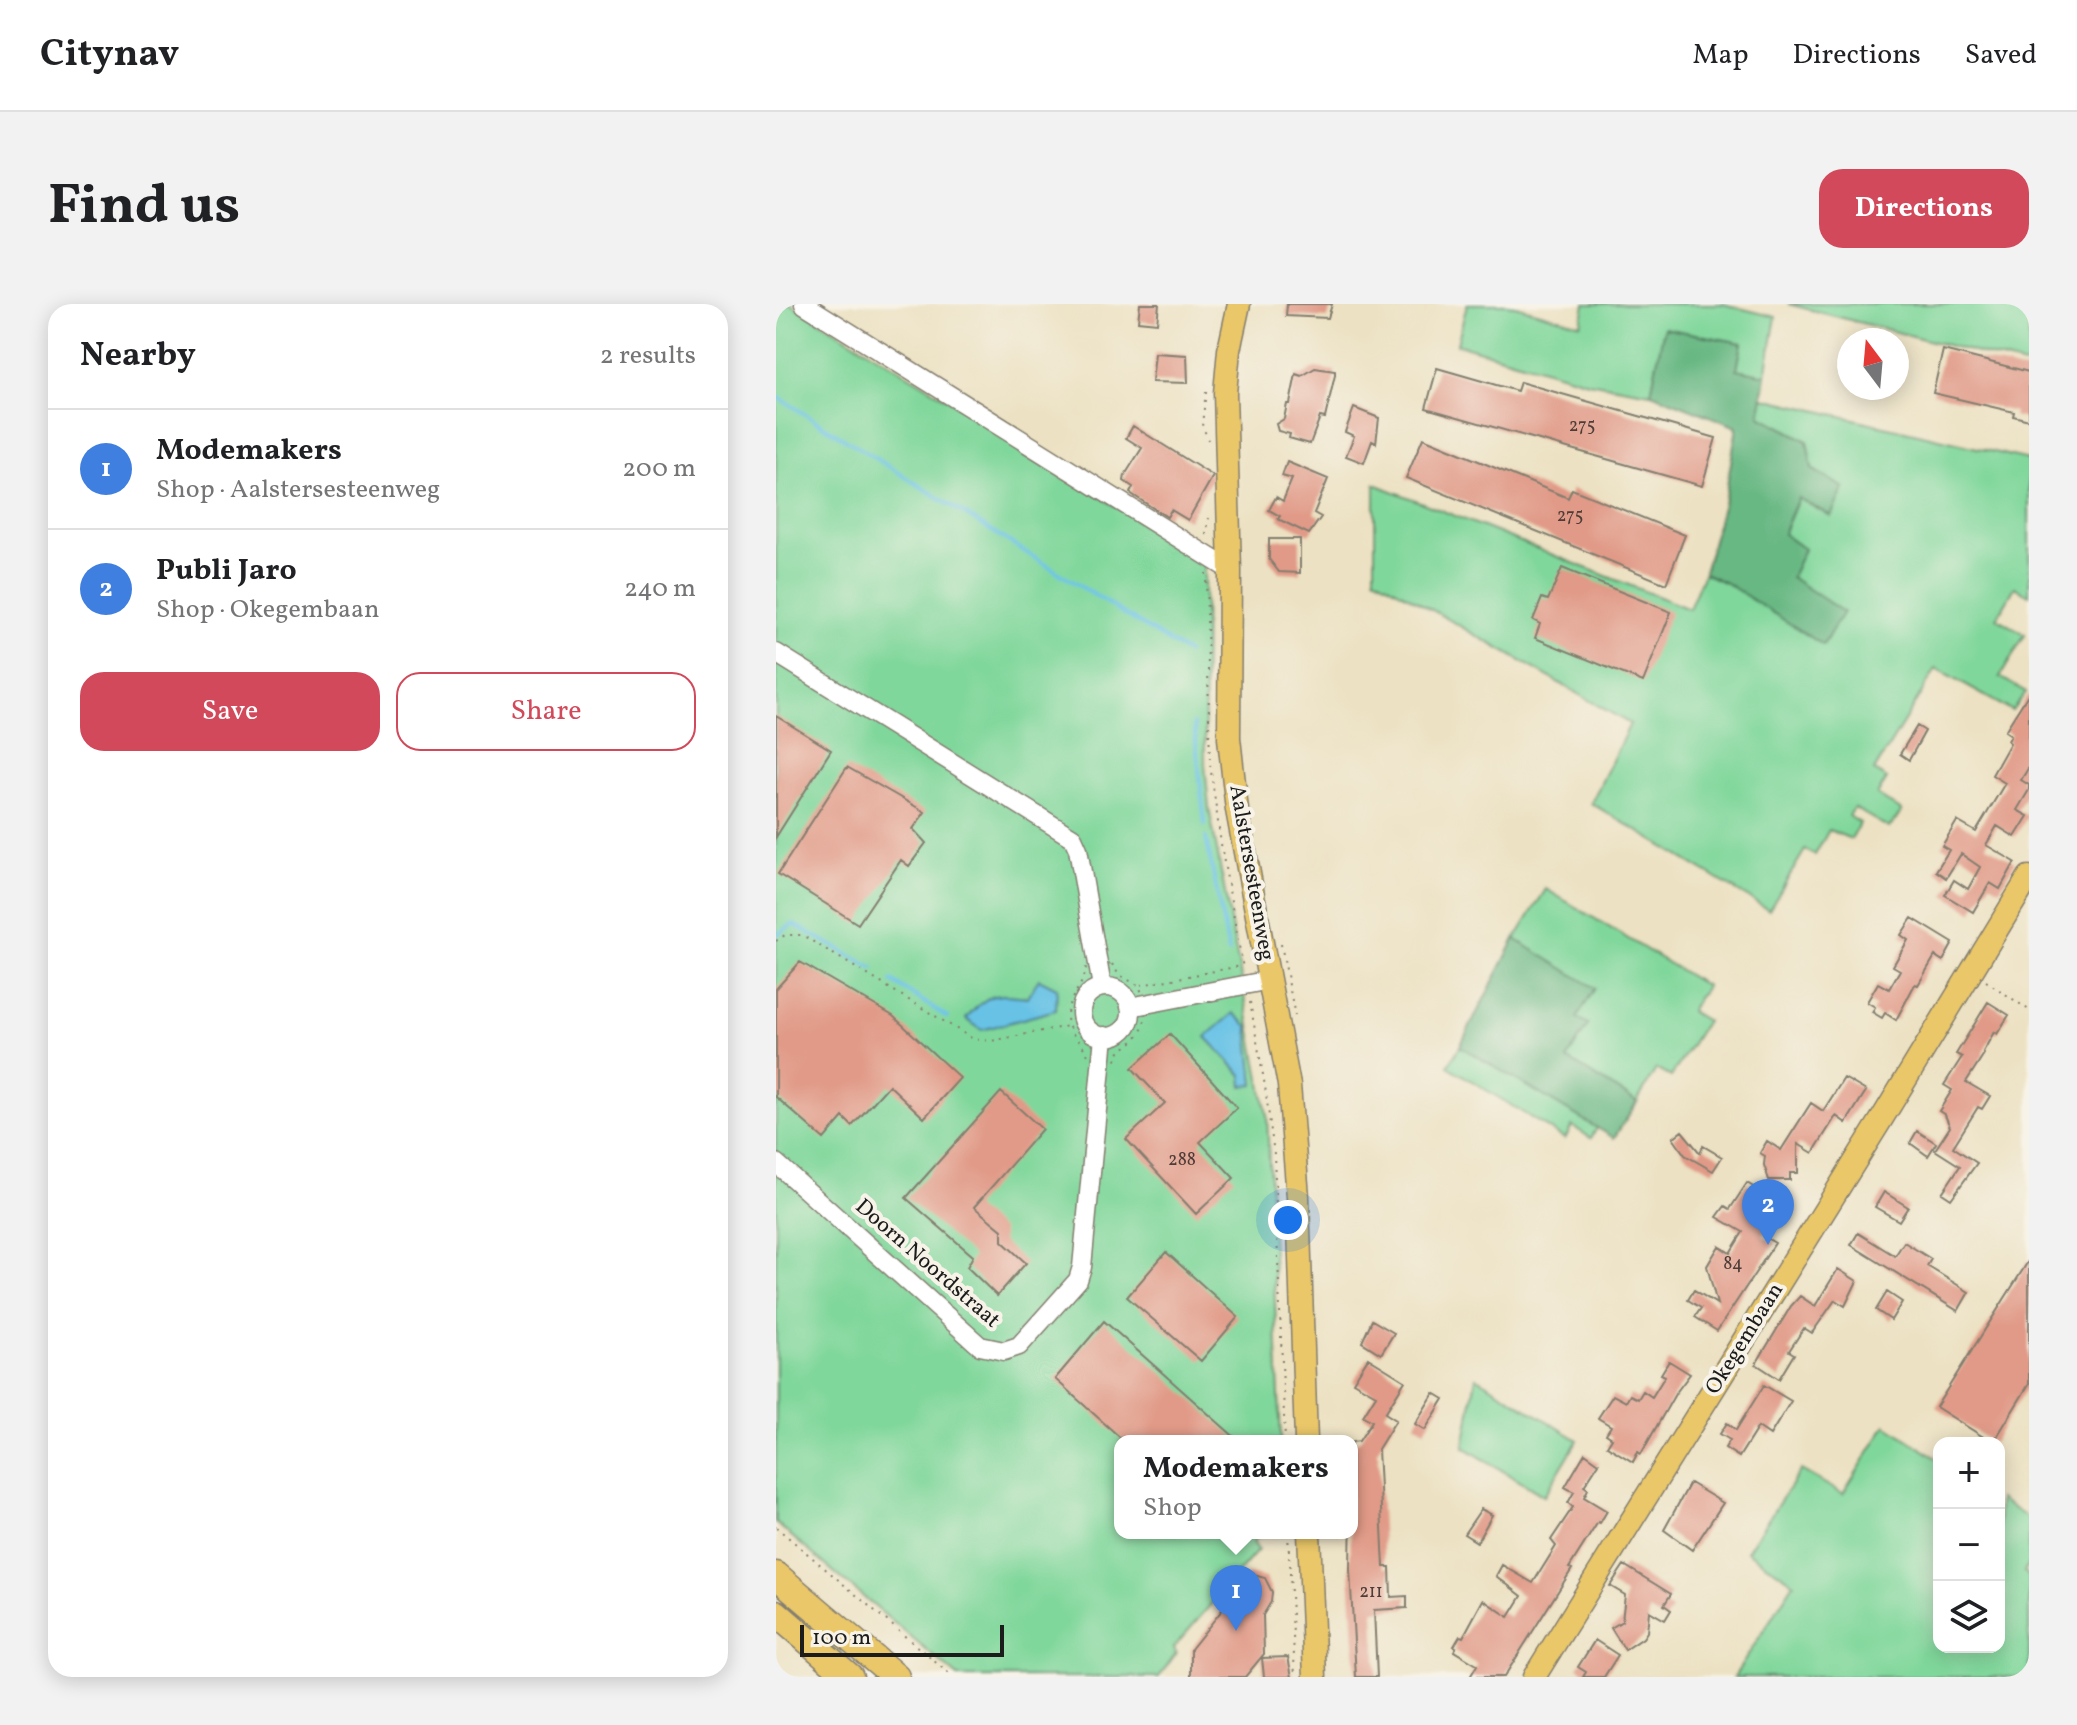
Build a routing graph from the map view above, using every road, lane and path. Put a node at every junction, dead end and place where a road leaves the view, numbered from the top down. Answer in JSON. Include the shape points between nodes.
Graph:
{"nodes":[{"id":1,"x":804,"y":304,"type":"edge"},
{"id":2,"x":1239,"y":304,"type":"edge"},
{"id":3,"x":1230,"y":570,"type":"junction"},
{"id":4,"x":776,"y":653,"type":"edge"},
{"id":5,"x":2029,"y":877,"type":"edge"},
{"id":6,"x":776,"y":941,"type":"edge"},
{"id":7,"x":1099,"y":966,"type":"junction"},
{"id":8,"x":1242,"y":966,"type":"dead end"},
{"id":9,"x":1971,"y":972,"type":"junction"},
{"id":10,"x":1270,"y":980,"type":"junction"},
{"id":11,"x":1140,"y":986,"type":"junction"},
{"id":12,"x":1102,"y":987,"type":"junction"},
{"id":13,"x":1137,"y":1006,"type":"junction"},
{"id":14,"x":2029,"y":1010,"type":"edge"},
{"id":15,"x":1068,"y":1026,"type":"junction"},
{"id":16,"x":1104,"y":1036,"type":"junction"},
{"id":17,"x":1102,"y":1059,"type":"junction"},
{"id":18,"x":776,"y":1163,"type":"edge"},
{"id":19,"x":1306,"y":1435,"type":"edge"},
{"id":20,"x":776,"y":1527,"type":"edge"},
{"id":21,"x":1288,"y":1539,"type":"edge"},
{"id":22,"x":1309,"y":1539,"type":"edge"},
{"id":23,"x":776,"y":1575,"type":"edge"},
{"id":24,"x":776,"y":1613,"type":"edge"},
{"id":25,"x":850,"y":1677,"type":"edge"},
{"id":26,"x":896,"y":1677,"type":"edge"},
{"id":27,"x":953,"y":1677,"type":"edge"},
{"id":28,"x":1295,"y":1677,"type":"edge"},
{"id":29,"x":1315,"y":1677,"type":"edge"},
{"id":30,"x":1534,"y":1677,"type":"edge"}],
"edges":[{"from":1,"to":3,"type":"street"},
{"from":2,"to":3,"type":"main road","name":"Aalstersesteenweg","via":[[1225,393]]},
{"from":3,"to":10,"type":"main road","name":"Aalstersesteenweg","via":[[1229,738],[1237,810]]},
{"from":4,"to":7,"type":"street","via":[[1073,838]]},
{"from":5,"to":9,"type":"main road","name":"Okegembaan"},
{"from":6,"to":15,"type":"path","via":[[802,935],[982,1042]]},
{"from":7,"to":11,"type":"path","via":[[1112,964],[1119,975]]},
{"from":7,"to":12,"type":"street"},
{"from":7,"to":15,"type":"path","via":[[1086,968],[1073,993]]},
{"from":8,"to":11,"type":"path"},
{"from":9,"to":14,"type":"path"},
{"from":9,"to":30,"type":"main road","name":"Okegembaan"},
{"from":10,"to":13,"type":"street"},
{"from":10,"to":19,"type":"main road","name":"Aalstersesteenweg","via":[[1295,1146]]},
{"from":11,"to":13,"type":"path"},
{"from":12,"to":13,"type":"street","via":[[1119,991]]},
{"from":12,"to":16,"type":"street","via":[[1087,995],[1081,1010],[1086,1027]]},
{"from":13,"to":16,"type":"street","via":[[1123,1030]]},
{"from":13,"to":17,"type":"path","via":[[1146,1019],[1137,1036],[1116,1060]]},
{"from":15,"to":17,"type":"path","via":[[1089,1058]]},
{"from":16,"to":17,"type":"street","name":"Doorn Noordstraat"},
{"from":17,"to":18,"type":"street","name":"Doorn Noordstraat","via":[[1078,1280],[1019,1346],[1004,1351],[980,1346]]},
{"from":20,"to":27,"type":"path"},
{"from":21,"to":28,"type":"path"},
{"from":22,"to":29,"type":"main road"},
{"from":23,"to":26,"type":"highway"},
{"from":24,"to":25,"type":"highway"}]}
